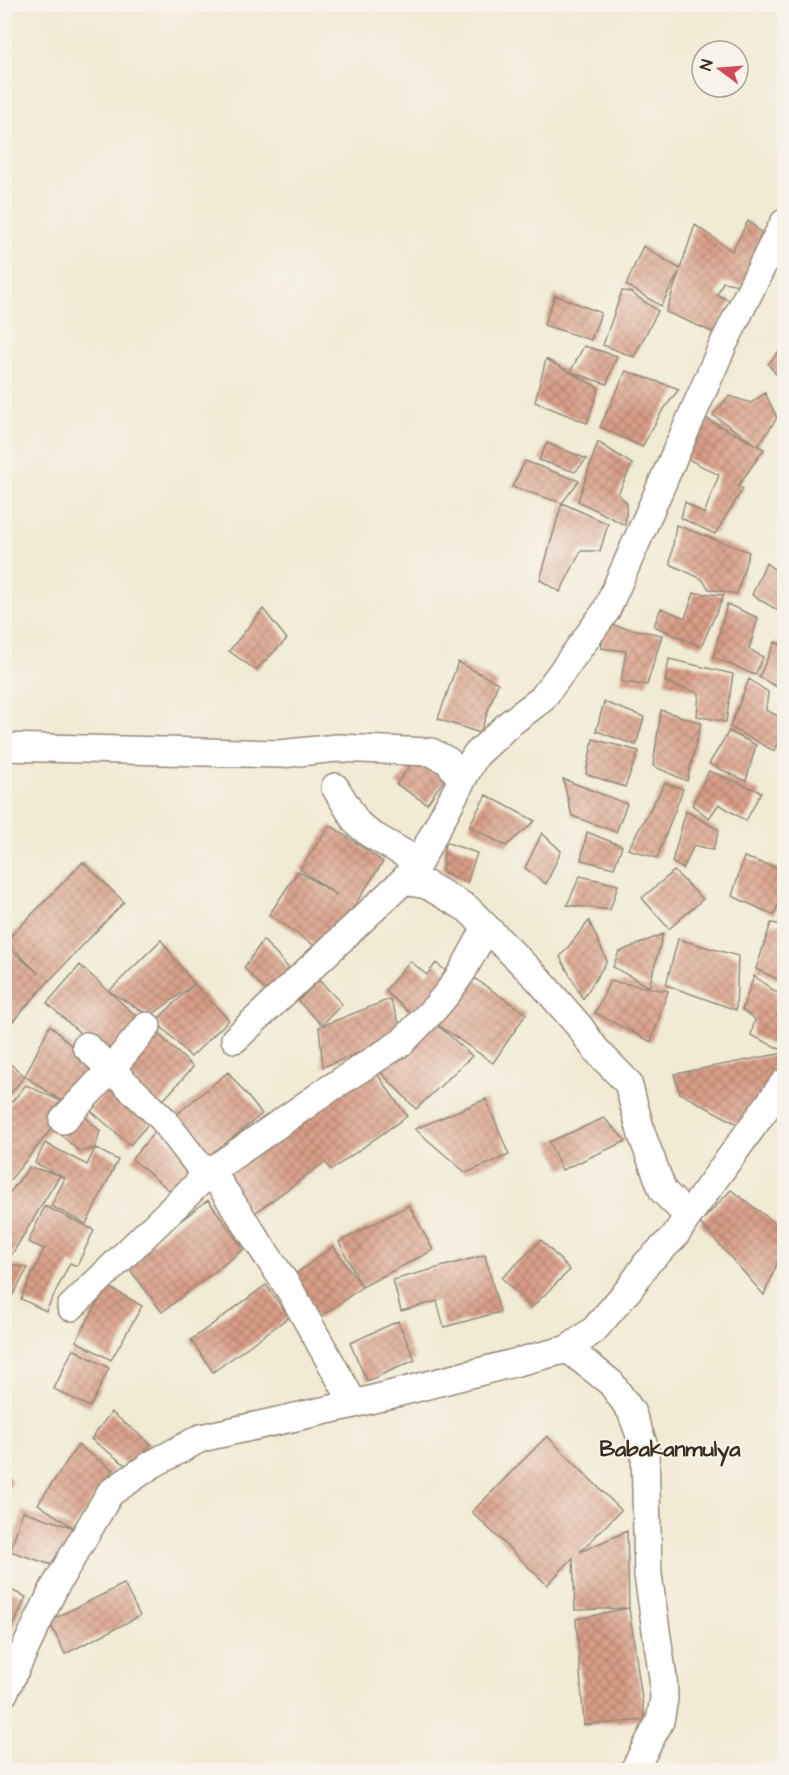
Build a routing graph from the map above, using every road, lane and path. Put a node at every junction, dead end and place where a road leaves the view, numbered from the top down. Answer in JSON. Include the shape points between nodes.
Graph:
{"nodes":[{"id":1,"x":784,"y":224,"type":"edge"},
{"id":2,"x":4,"y":747,"type":"edge"},
{"id":3,"x":462,"y":780,"type":"junction"},
{"id":4,"x":335,"y":788,"type":"dead end"},
{"id":5,"x":411,"y":871,"type":"junction"},
{"id":6,"x":486,"y":928,"type":"junction"},
{"id":7,"x":147,"y":1026,"type":"dead end"},
{"id":8,"x":235,"y":1039,"type":"dead end"},
{"id":9,"x":86,"y":1046,"type":"dead end"},
{"id":10,"x":110,"y":1070,"type":"junction"},
{"id":11,"x":784,"y":1083,"type":"edge"},
{"id":12,"x":63,"y":1120,"type":"dead end"},
{"id":13,"x":211,"y":1171,"type":"junction"},
{"id":14,"x":688,"y":1216,"type":"junction"},
{"id":15,"x":71,"y":1306,"type":"dead end"},
{"id":16,"x":568,"y":1350,"type":"junction"},
{"id":17,"x":354,"y":1404,"type":"junction"},
{"id":18,"x":4,"y":1693,"type":"edge"},
{"id":19,"x":634,"y":1770,"type":"edge"}],
"edges":[{"from":1,"to":3,"type":"street","via":[[723,345],[606,611],[542,699],[475,756]]},
{"from":2,"to":3,"type":"street","via":[[280,754],[337,748],[431,752],[448,760]]},
{"from":3,"to":5,"type":"street"},
{"from":4,"to":5,"type":"street","via":[[357,823]]},
{"from":5,"to":6,"type":"street","via":[[468,909]]},
{"from":5,"to":8,"type":"street"},
{"from":6,"to":13,"type":"street","via":[[449,991],[402,1042]]},
{"from":6,"to":14,"type":"street","via":[[539,980],[628,1083],[663,1191]]},
{"from":7,"to":10,"type":"street"},
{"from":9,"to":10,"type":"street"},
{"from":10,"to":12,"type":"street"},
{"from":10,"to":13,"type":"street","via":[[162,1118],[200,1166]]},
{"from":11,"to":14,"type":"street"},
{"from":13,"to":15,"type":"street"},
{"from":13,"to":17,"type":"street","via":[[290,1290]]},
{"from":14,"to":16,"type":"street","via":[[594,1330]]},
{"from":16,"to":17,"type":"street"},
{"from":16,"to":19,"type":"street","via":[[611,1383],[631,1412],[645,1449],[648,1575],[664,1699],[660,1721]]},
{"from":17,"to":18,"type":"street","via":[[201,1438],[110,1493],[54,1588]]}]}
